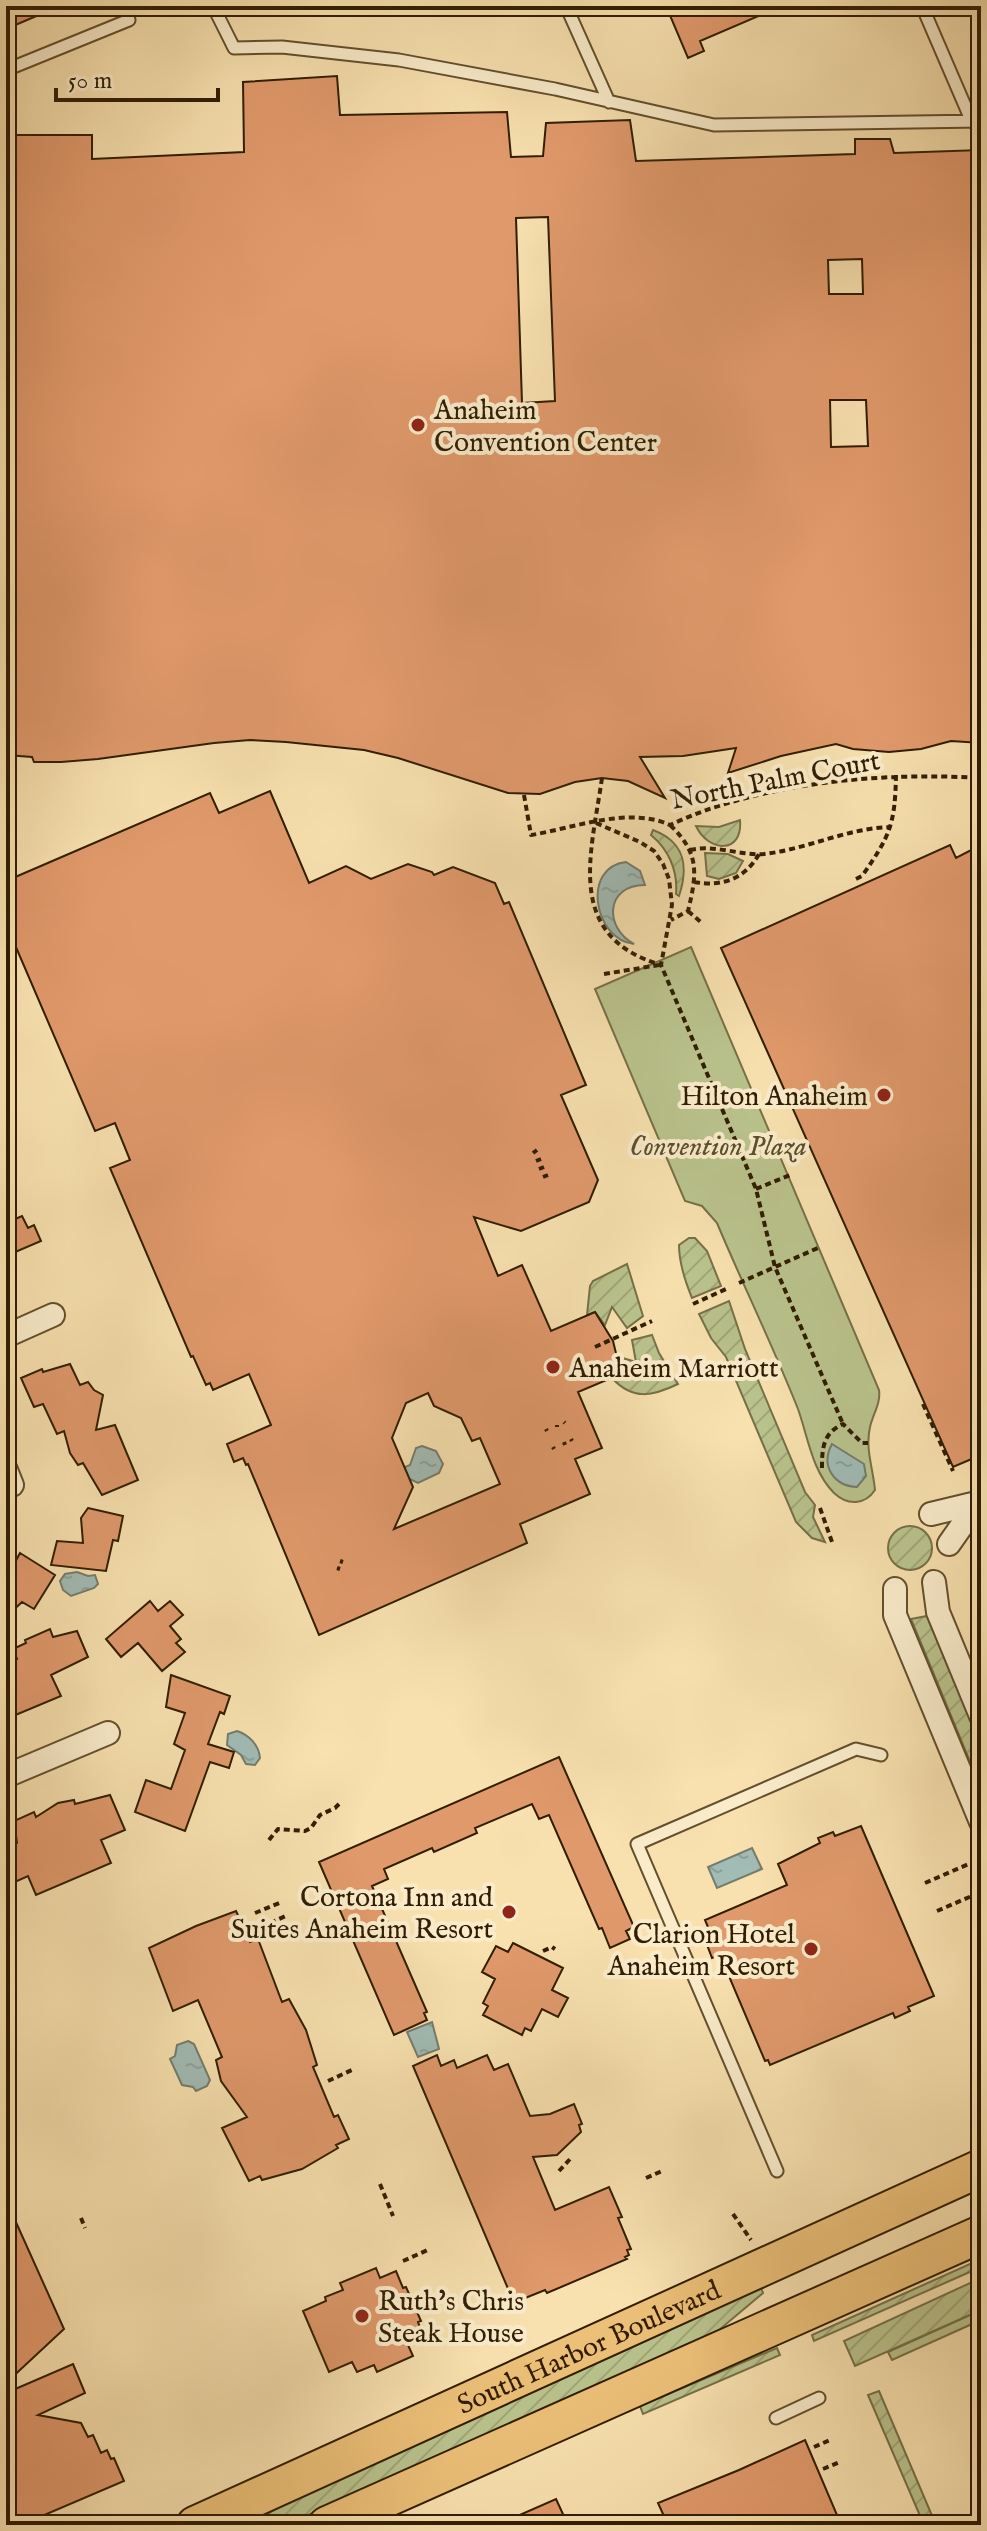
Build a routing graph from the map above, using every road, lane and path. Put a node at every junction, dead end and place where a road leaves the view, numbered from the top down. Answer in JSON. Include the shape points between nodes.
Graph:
{"nodes":[{"id":1,"x":123,"y":6,"type":"edge"},
{"id":2,"x":213,"y":6,"type":"edge"},
{"id":3,"x":566,"y":6,"type":"edge"},
{"id":4,"x":922,"y":6,"type":"edge"},
{"id":5,"x":6,"y":70,"type":"edge"},
{"id":6,"x":609,"y":102,"type":"junction"},
{"id":7,"x":976,"y":122,"type":"edge"},
{"id":8,"x":896,"y":775,"type":"junction"},
{"id":9,"x":602,"y":778,"type":"dead end"},
{"id":10,"x":981,"y":778,"type":"edge"},
{"id":11,"x":524,"y":795,"type":"dead end"},
{"id":12,"x":596,"y":823,"type":"junction"},
{"id":13,"x":670,"y":825,"type":"junction"},
{"id":14,"x":891,"y":827,"type":"junction"},
{"id":15,"x":690,"y":850,"type":"junction"},
{"id":16,"x":759,"y":854,"type":"junction"},
{"id":17,"x":856,"y":879,"type":"dead end"},
{"id":18,"x":694,"y":882,"type":"junction"},
{"id":19,"x":688,"y":911,"type":"junction"},
{"id":20,"x":671,"y":920,"type":"junction"},
{"id":21,"x":702,"y":923,"type":"dead end"},
{"id":22,"x":661,"y":965,"type":"junction"},
{"id":23,"x":604,"y":974,"type":"dead end"},
{"id":24,"x":790,"y":1175,"type":"dead end"},
{"id":25,"x":756,"y":1189,"type":"junction"},
{"id":26,"x":820,"y":1247,"type":"dead end"},
{"id":27,"x":775,"y":1267,"type":"junction"},
{"id":28,"x":739,"y":1283,"type":"dead end"},
{"id":29,"x":726,"y":1289,"type":"dead end"},
{"id":30,"x":693,"y":1304,"type":"dead end"},
{"id":31,"x":53,"y":1315,"type":"dead end"},
{"id":32,"x":652,"y":1321,"type":"dead end"},
{"id":33,"x":6,"y":1336,"type":"edge"},
{"id":34,"x":595,"y":1347,"type":"dead end"},
{"id":35,"x":923,"y":1404,"type":"dead end"},
{"id":36,"x":843,"y":1424,"type":"junction"},
{"id":37,"x":868,"y":1443,"type":"dead end"},
{"id":38,"x":822,"y":1468,"type":"dead end"},
{"id":39,"x":953,"y":1471,"type":"dead end"},
{"id":40,"x":979,"y":1503,"type":"edge"},
{"id":41,"x":820,"y":1508,"type":"dead end"},
{"id":42,"x":931,"y":1514,"type":"dead end"},
{"id":43,"x":832,"y":1542,"type":"dead end"},
{"id":44,"x":949,"y":1544,"type":"dead end"},
{"id":45,"x":934,"y":1582,"type":"dead end"},
{"id":46,"x":895,"y":1589,"type":"dead end"},
{"id":47,"x":981,"y":1716,"type":"edge"},
{"id":48,"x":108,"y":1733,"type":"dead end"},
{"id":49,"x":881,"y":1755,"type":"dead end"},
{"id":50,"x":6,"y":1776,"type":"edge"},
{"id":51,"x":341,"y":1802,"type":"dead end"},
{"id":52,"x":981,"y":1822,"type":"edge"},
{"id":53,"x":269,"y":1840,"type":"dead end"},
{"id":54,"x":971,"y":1863,"type":"dead end"},
{"id":55,"x":925,"y":1883,"type":"dead end"},
{"id":56,"x":981,"y":1892,"type":"edge"},
{"id":57,"x":282,"y":1902,"type":"dead end"},
{"id":58,"x":937,"y":1911,"type":"dead end"},
{"id":59,"x":255,"y":1913,"type":"dead end"},
{"id":60,"x":288,"y":1915,"type":"dead end"},
{"id":61,"x":261,"y":1927,"type":"dead end"},
{"id":62,"x":555,"y":1949,"type":"dead end"},
{"id":63,"x":543,"y":1951,"type":"dead end"},
{"id":64,"x":981,"y":1994,"type":"edge"},
{"id":65,"x":974,"y":1997,"type":"dead end"},
{"id":66,"x":354,"y":2069,"type":"dead end"},
{"id":67,"x":328,"y":2081,"type":"dead end"},
{"id":68,"x":571,"y":2158,"type":"dead end"},
{"id":69,"x":981,"y":2168,"type":"edge"},
{"id":70,"x":559,"y":2171,"type":"dead end"},
{"id":71,"x":662,"y":2171,"type":"dead end"},
{"id":72,"x":777,"y":2171,"type":"dead end"},
{"id":73,"x":646,"y":2178,"type":"dead end"},
{"id":74,"x":380,"y":2184,"type":"dead end"},
{"id":75,"x":733,"y":2214,"type":"dead end"},
{"id":76,"x":393,"y":2216,"type":"dead end"},
{"id":77,"x":81,"y":2218,"type":"dead end"},
{"id":78,"x":85,"y":2228,"type":"dead end"},
{"id":79,"x":981,"y":2234,"type":"edge"},
{"id":80,"x":751,"y":2240,"type":"dead end"},
{"id":81,"x":430,"y":2249,"type":"dead end"},
{"id":82,"x":403,"y":2261,"type":"dead end"},
{"id":83,"x":819,"y":2398,"type":"dead end"},
{"id":84,"x":776,"y":2418,"type":"dead end"},
{"id":85,"x":830,"y":2440,"type":"dead end"},
{"id":86,"x":814,"y":2447,"type":"dead end"},
{"id":87,"x":840,"y":2462,"type":"dead end"},
{"id":88,"x":823,"y":2469,"type":"dead end"},
{"id":89,"x":195,"y":2525,"type":"edge"},
{"id":90,"x":327,"y":2525,"type":"edge"}],
"edges":[{"from":1,"to":5,"type":"lane","via":[[129,20]]},
{"from":2,"to":6,"type":"lane","via":[[234,48],[282,47],[399,60]]},
{"from":3,"to":6,"type":"lane"},
{"from":4,"to":7,"type":"lane"},
{"from":6,"to":7,"type":"lane","via":[[714,125]]},
{"from":8,"to":10,"type":"path","name":"North Palm Court"},
{"from":8,"to":13,"type":"path","name":"North Palm Court","via":[[758,797]]},
{"from":8,"to":14,"type":"path"},
{"from":9,"to":12,"type":"path"},
{"from":11,"to":12,"type":"path","name":"North Palm Court","via":[[531,835]]},
{"from":12,"to":13,"type":"path","name":"North Palm Court","via":[[637,816]]},
{"from":12,"to":20,"type":"path","via":[[654,851],[669,879]]},
{"from":12,"to":22,"type":"path","via":[[591,892],[601,924],[622,949]]},
{"from":13,"to":15,"type":"path"},
{"from":14,"to":16,"type":"path"},
{"from":14,"to":17,"type":"path","via":[[885,844]]},
{"from":15,"to":16,"type":"path"},
{"from":15,"to":18,"type":"path"},
{"from":16,"to":18,"type":"path","via":[[740,877],[716,884]]},
{"from":18,"to":19,"type":"path"},
{"from":19,"to":20,"type":"path"},
{"from":19,"to":21,"type":"path"},
{"from":20,"to":22,"type":"path"},
{"from":22,"to":23,"type":"path"},
{"from":22,"to":25,"type":"path"},
{"from":24,"to":25,"type":"path"},
{"from":25,"to":27,"type":"path"},
{"from":26,"to":27,"type":"path"},
{"from":27,"to":28,"type":"path"},
{"from":27,"to":36,"type":"path"},
{"from":29,"to":30,"type":"path"},
{"from":31,"to":33,"type":"street"},
{"from":32,"to":34,"type":"path"},
{"from":35,"to":39,"type":"path"},
{"from":36,"to":37,"type":"path"},
{"from":36,"to":38,"type":"path","via":[[825,1439]]},
{"from":40,"to":42,"type":"street"},
{"from":40,"to":44,"type":"street"},
{"from":41,"to":43,"type":"path"},
{"from":45,"to":47,"type":"street","via":[[938,1612]]},
{"from":46,"to":52,"type":"street","via":[[895,1615]]},
{"from":48,"to":50,"type":"street"},
{"from":49,"to":72,"type":"lane","via":[[856,1749],[637,1844]]},
{"from":51,"to":53,"type":"path","via":[[311,1828],[278,1829]]},
{"from":54,"to":55,"type":"path"},
{"from":56,"to":58,"type":"path"},
{"from":57,"to":59,"type":"path"},
{"from":60,"to":61,"type":"path"},
{"from":62,"to":63,"type":"path"},
{"from":64,"to":65,"type":"path"},
{"from":66,"to":67,"type":"path"},
{"from":68,"to":70,"type":"path"},
{"from":69,"to":89,"type":"main road","name":"South Harbor Boulevard"},
{"from":71,"to":73,"type":"path"},
{"from":74,"to":76,"type":"path"},
{"from":75,"to":80,"type":"path"},
{"from":77,"to":78,"type":"path"},
{"from":79,"to":90,"type":"main road","name":"South Harbor Boulevard"},
{"from":81,"to":82,"type":"path"},
{"from":83,"to":84,"type":"lane"},
{"from":85,"to":86,"type":"path"},
{"from":87,"to":88,"type":"path"}]}
